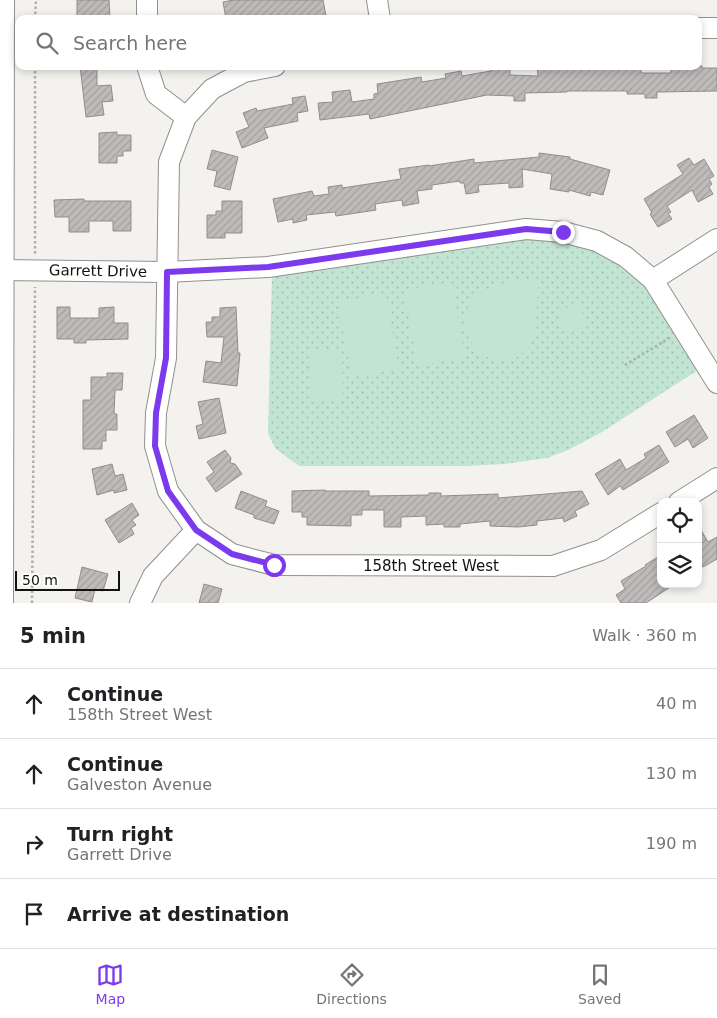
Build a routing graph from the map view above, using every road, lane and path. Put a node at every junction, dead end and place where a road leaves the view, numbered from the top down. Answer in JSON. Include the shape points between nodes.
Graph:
{"nodes":[{"id":1,"x":4,"y":0,"type":"edge"},
{"id":2,"x":36,"y":0,"type":"edge"},
{"id":3,"x":147,"y":0,"type":"edge"},
{"id":4,"x":377,"y":0,"type":"edge"},
{"id":5,"x":36,"y":15,"type":"edge"},
{"id":6,"x":147,"y":15,"type":"edge"},
{"id":7,"x":379,"y":15,"type":"edge"},
{"id":8,"x":702,"y":28,"type":"edge"},
{"id":9,"x":717,"y":28,"type":"edge"},
{"id":10,"x":35,"y":70,"type":"edge"},
{"id":11,"x":147,"y":70,"type":"edge"},
{"id":12,"x":254,"y":70,"type":"edge"},
{"id":13,"x":186,"y":117,"type":"junction"},
{"id":14,"x":717,"y":239,"type":"edge"},
{"id":15,"x":2,"y":270,"type":"edge"},
{"id":16,"x":35,"y":270,"type":"junction"},
{"id":17,"x":167,"y":272,"type":"junction"},
{"id":18,"x":653,"y":280,"type":"junction"},
{"id":19,"x":683,"y":329,"type":"junction"},
{"id":20,"x":625,"y":365,"type":"dead end"},
{"id":21,"x":717,"y":383,"type":"edge"},
{"id":22,"x":717,"y":478,"type":"edge"},
{"id":23,"x":2,"y":487,"type":"edge"},
{"id":24,"x":685,"y":498,"type":"edge"},
{"id":25,"x":657,"y":515,"type":"edge"},
{"id":26,"x":196,"y":530,"type":"junction"},
{"id":27,"x":3,"y":603,"type":"edge"},
{"id":28,"x":32,"y":603,"type":"edge"},
{"id":29,"x":140,"y":603,"type":"edge"}],
"edges":[{"from":1,"to":15,"type":"street"},
{"from":2,"to":5,"type":"path"},
{"from":3,"to":6,"type":"street"},
{"from":4,"to":7,"type":"street"},
{"from":8,"to":9,"type":"street"},
{"from":10,"to":16,"type":"path"},
{"from":11,"to":13,"type":"street","via":[[156,94]]},
{"from":12,"to":13,"type":"street","via":[[212,89]]},
{"from":13,"to":17,"type":"street","via":[[169,162]]},
{"from":14,"to":18,"type":"street"},
{"from":15,"to":16,"type":"street","name":"Garrett Drive"},
{"from":15,"to":23,"type":"street"},
{"from":16,"to":17,"type":"street","name":"Garrett Drive"},
{"from":16,"to":28,"type":"path"},
{"from":17,"to":18,"type":"street","name":"Garrett Drive","via":[[268,267],[526,229],[563,232],[597,241],[626,257]]},
{"from":17,"to":26,"type":"street","via":[[166,358],[156,413],[155,446],[168,491]]},
{"from":18,"to":19,"type":"street","name":"Garrett Drive"},
{"from":19,"to":20,"type":"path"},
{"from":19,"to":21,"type":"street","name":"Garrett Drive"},
{"from":22,"to":24,"type":"street"},
{"from":23,"to":27,"type":"street"},
{"from":25,"to":26,"type":"street","name":"158th Street West","via":[[601,550],[553,566],[274,565],[232,554]]},
{"from":26,"to":29,"type":"street","via":[[153,576]]}]}
